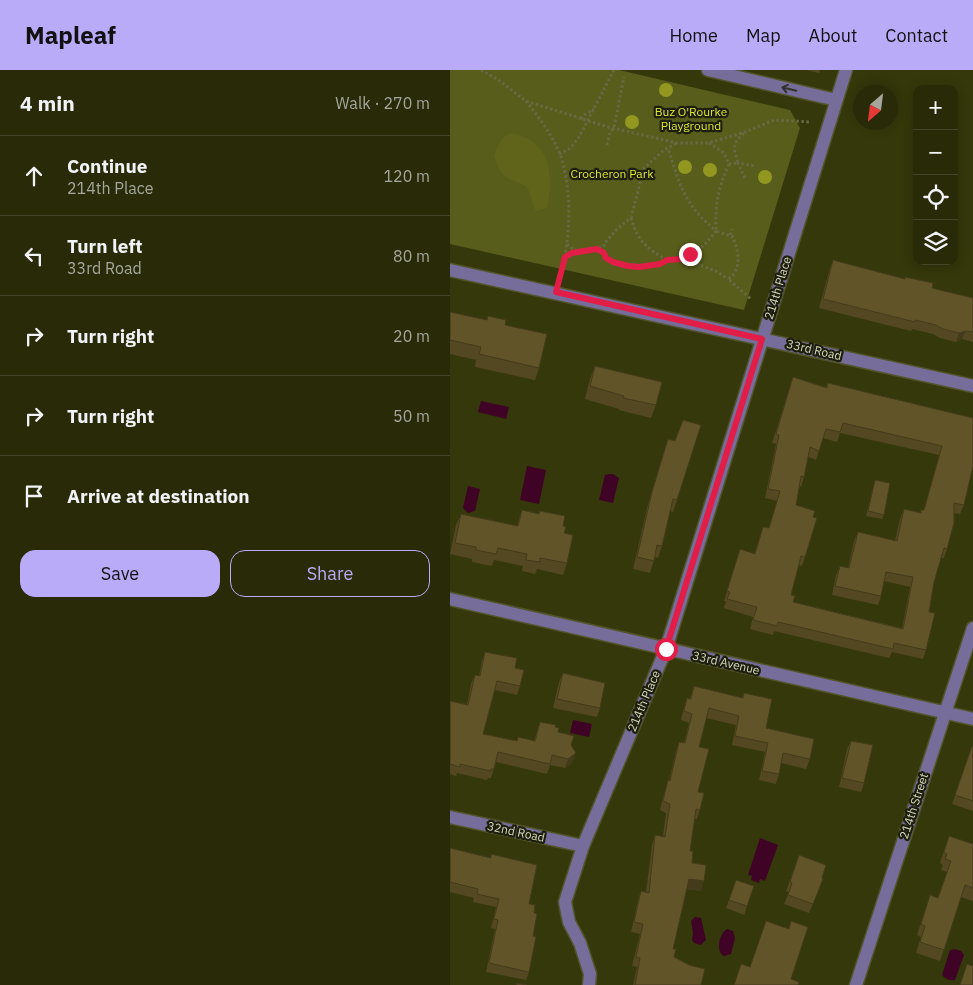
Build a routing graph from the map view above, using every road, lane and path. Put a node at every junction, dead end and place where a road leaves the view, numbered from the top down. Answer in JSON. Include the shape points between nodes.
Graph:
{"nodes":[{"id":1,"x":481,"y":70,"type":"edge"},
{"id":2,"x":614,"y":70,"type":"edge"},
{"id":3,"x":708,"y":70,"type":"edge"},
{"id":4,"x":846,"y":70,"type":"edge"},
{"id":5,"x":624,"y":77,"type":"dead end"},
{"id":6,"x":836,"y":100,"type":"junction"},
{"id":7,"x":526,"y":101,"type":"junction"},
{"id":8,"x":595,"y":109,"type":"junction"},
{"id":9,"x":581,"y":119,"type":"junction"},
{"id":10,"x":588,"y":120,"type":"junction"},
{"id":11,"x":811,"y":122,"type":"dead end"},
{"id":12,"x":614,"y":128,"type":"junction"},
{"id":13,"x":745,"y":132,"type":"junction"},
{"id":14,"x":678,"y":143,"type":"junction"},
{"id":15,"x":708,"y":143,"type":"junction"},
{"id":16,"x":607,"y":145,"type":"dead end"},
{"id":17,"x":668,"y":148,"type":"junction"},
{"id":18,"x":559,"y":154,"type":"junction"},
{"id":19,"x":738,"y":163,"type":"junction"},
{"id":20,"x":729,"y":164,"type":"junction"},
{"id":21,"x":755,"y":166,"type":"dead end"},
{"id":22,"x":745,"y":178,"type":"dead end"},
{"id":23,"x":631,"y":218,"type":"junction"},
{"id":24,"x":732,"y":229,"type":"dead end"},
{"id":25,"x":716,"y":231,"type":"junction"},
{"id":26,"x":730,"y":235,"type":"junction"},
{"id":27,"x":567,"y":244,"type":"junction"},
{"id":28,"x":604,"y":244,"type":"junction"},
{"id":29,"x":597,"y":249,"type":"junction"},
{"id":30,"x":579,"y":252,"type":"junction"},
{"id":31,"x":604,"y":253,"type":"junction"},
{"id":32,"x":565,"y":257,"type":"junction"},
{"id":33,"x":682,"y":259,"type":"junction"},
{"id":34,"x":667,"y":260,"type":"junction"},
{"id":35,"x":450,"y":270,"type":"edge"},
{"id":36,"x":728,"y":279,"type":"junction"},
{"id":37,"x":556,"y":292,"type":"junction"},
{"id":38,"x":752,"y":299,"type":"dead end"},
{"id":39,"x":762,"y":339,"type":"junction"},
{"id":40,"x":973,"y":386,"type":"edge"},
{"id":41,"x":450,"y":599,"type":"edge"},
{"id":42,"x":973,"y":628,"type":"edge"},
{"id":43,"x":666,"y":649,"type":"junction"},
{"id":44,"x":945,"y":713,"type":"junction"},
{"id":45,"x":973,"y":719,"type":"edge"},
{"id":46,"x":450,"y":817,"type":"edge"},
{"id":47,"x":583,"y":846,"type":"junction"},
{"id":48,"x":589,"y":985,"type":"edge"},
{"id":49,"x":856,"y":985,"type":"edge"}],
"edges":[{"from":1,"to":7,"type":"path"},
{"from":2,"to":8,"type":"path"},
{"from":6,"to":3,"type":"street","one_way":true},
{"from":4,"to":6,"type":"street","name":"214th Place"},
{"from":5,"to":12,"type":"path"},
{"from":6,"to":39,"type":"street","name":"214th Place"},
{"from":7,"to":9,"type":"path"},
{"from":7,"to":18,"type":"path","via":[[544,124]]},
{"from":8,"to":9,"type":"path"},
{"from":8,"to":10,"type":"path"},
{"from":9,"to":10,"type":"path"},
{"from":10,"to":12,"type":"path"},
{"from":10,"to":18,"type":"path","via":[[578,139]]},
{"from":11,"to":13,"type":"path","via":[[774,120]]},
{"from":12,"to":14,"type":"path"},
{"from":12,"to":16,"type":"path"},
{"from":13,"to":15,"type":"path"},
{"from":13,"to":19,"type":"path","via":[[734,147]]},
{"from":14,"to":15,"type":"path"},
{"from":14,"to":17,"type":"path"},
{"from":15,"to":20,"type":"path","via":[[724,153]]},
{"from":17,"to":23,"type":"path","via":[[644,168]]},
{"from":17,"to":25,"type":"path","via":[[686,198]]},
{"from":18,"to":27,"type":"path","via":[[570,206]]},
{"from":19,"to":20,"type":"path"},
{"from":19,"to":21,"type":"path"},
{"from":19,"to":22,"type":"path"},
{"from":20,"to":25,"type":"path","via":[[720,184]]},
{"from":23,"to":28,"type":"path"},
{"from":23,"to":34,"type":"path","via":[[637,236]]},
{"from":24,"to":26,"type":"path"},
{"from":25,"to":26,"type":"path"},
{"from":25,"to":33,"type":"path","via":[[703,248]]},
{"from":26,"to":36,"type":"path","via":[[738,258],[734,273]]},
{"from":27,"to":30,"type":"path"},
{"from":27,"to":32,"type":"path"},
{"from":28,"to":29,"type":"path"},
{"from":28,"to":31,"type":"path"},
{"from":29,"to":30,"type":"path"},
{"from":29,"to":31,"type":"path"},
{"from":30,"to":32,"type":"path"},
{"from":31,"to":34,"type":"path","via":[[613,262],[628,266],[649,266]]},
{"from":32,"to":37,"type":"path"},
{"from":33,"to":34,"type":"path"},
{"from":33,"to":36,"type":"path","via":[[716,271]]},
{"from":35,"to":37,"type":"street","name":"33rd Road"},
{"from":36,"to":38,"type":"path"},
{"from":37,"to":39,"type":"street","name":"33rd Road"},
{"from":39,"to":40,"type":"street","name":"33rd Road"},
{"from":39,"to":43,"type":"street","name":"214th Place"},
{"from":41,"to":43,"type":"street","name":"33rd Avenue"},
{"from":42,"to":44,"type":"street","name":"214th Street"},
{"from":43,"to":44,"type":"street","name":"33rd Avenue"},
{"from":43,"to":47,"type":"street","name":"214th Place"},
{"from":44,"to":45,"type":"street","name":"33rd Avenue"},
{"from":44,"to":49,"type":"street","name":"214th Street"},
{"from":46,"to":47,"type":"street","name":"32nd Road"},
{"from":47,"to":48,"type":"street","name":"214th Place","via":[[565,902],[569,922],[590,974]]}]}
